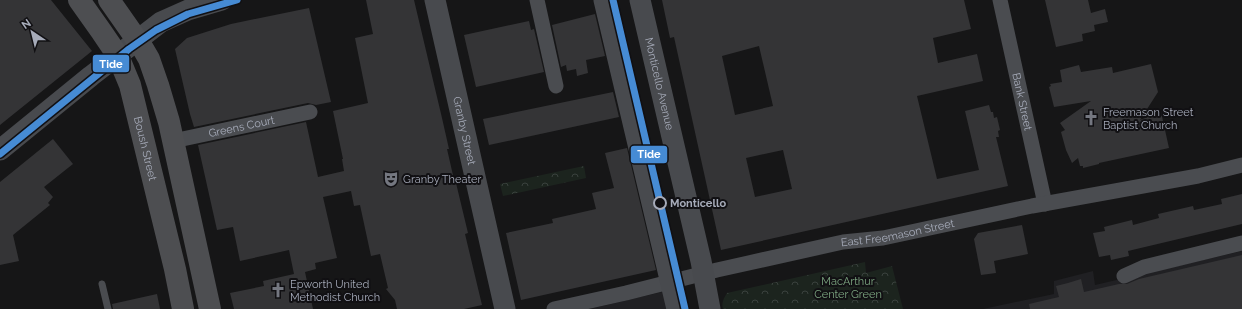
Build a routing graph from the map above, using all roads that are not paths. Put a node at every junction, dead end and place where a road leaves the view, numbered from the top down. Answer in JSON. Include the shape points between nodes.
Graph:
{"nodes":[{"id":1,"x":79,"y":0,"type":"edge"},
{"id":2,"x":109,"y":0,"type":"edge"},
{"id":3,"x":222,"y":0,"type":"edge"},
{"id":4,"x":435,"y":0,"type":"edge"},
{"id":5,"x":537,"y":0,"type":"edge"},
{"id":6,"x":604,"y":0,"type":"edge"},
{"id":7,"x":640,"y":0,"type":"edge"},
{"id":8,"x":1000,"y":0,"type":"edge"},
{"id":9,"x":138,"y":40,"type":"junction"},
{"id":10,"x":118,"y":56,"type":"junction"},
{"id":11,"x":556,"y":86,"type":"dead end"},
{"id":12,"x":310,"y":112,"type":"dead end"},
{"id":13,"x":173,"y":141,"type":"junction"},
{"id":14,"x":0,"y":150,"type":"edge"},
{"id":15,"x":1242,"y":165,"type":"edge"},
{"id":16,"x":1045,"y":204,"type":"junction"},
{"id":17,"x":1242,"y":243,"type":"edge"},
{"id":18,"x":703,"y":274,"type":"junction"},
{"id":19,"x":1124,"y":276,"type":"dead end"},
{"id":20,"x":670,"y":282,"type":"junction"},
{"id":21,"x":102,"y":284,"type":"dead end"},
{"id":22,"x":108,"y":309,"type":"edge"},
{"id":23,"x":183,"y":309,"type":"edge"},
{"id":24,"x":210,"y":309,"type":"edge"},
{"id":25,"x":505,"y":309,"type":"edge"},
{"id":26,"x":554,"y":309,"type":"edge"},
{"id":27,"x":677,"y":309,"type":"edge"},
{"id":28,"x":710,"y":309,"type":"edge"}],
"edges":[{"from":1,"to":10,"type":"main road","name":"Boush Street"},
{"from":2,"to":9,"type":"main road"},
{"from":3,"to":9,"type":"main road","via":[[177,14],[161,22]]},
{"from":4,"to":25,"type":"main road","name":"Granby Street"},
{"from":5,"to":11,"type":"street"},
{"from":6,"to":20,"type":"main road"},
{"from":7,"to":18,"type":"main road","name":"Monticello Avenue"},
{"from":8,"to":16,"type":"street","name":"Bank Street"},
{"from":9,"to":10,"type":"main road"},
{"from":9,"to":13,"type":"main road","via":[[154,73]]},
{"from":10,"to":14,"type":"main road"},
{"from":10,"to":23,"type":"main road","name":"Boush Street","via":[[134,95]]},
{"from":12,"to":13,"type":"street","name":"Greens Court"},
{"from":13,"to":24,"type":"main road"},
{"from":15,"to":16,"type":"street","name":"East Freemason Street","via":[[1198,176]]},
{"from":16,"to":18,"type":"street","name":"East Freemason Street","via":[[883,238],[848,241]]},
{"from":17,"to":19,"type":"street","via":[[1144,267]]},
{"from":18,"to":20,"type":"street","name":"East Freemason Street"},
{"from":18,"to":28,"type":"main road","name":"Monticello Avenue"},
{"from":20,"to":26,"type":"street","name":"East Freemason Street"},
{"from":20,"to":27,"type":"main road"},
{"from":21,"to":22,"type":"lane"}]}
